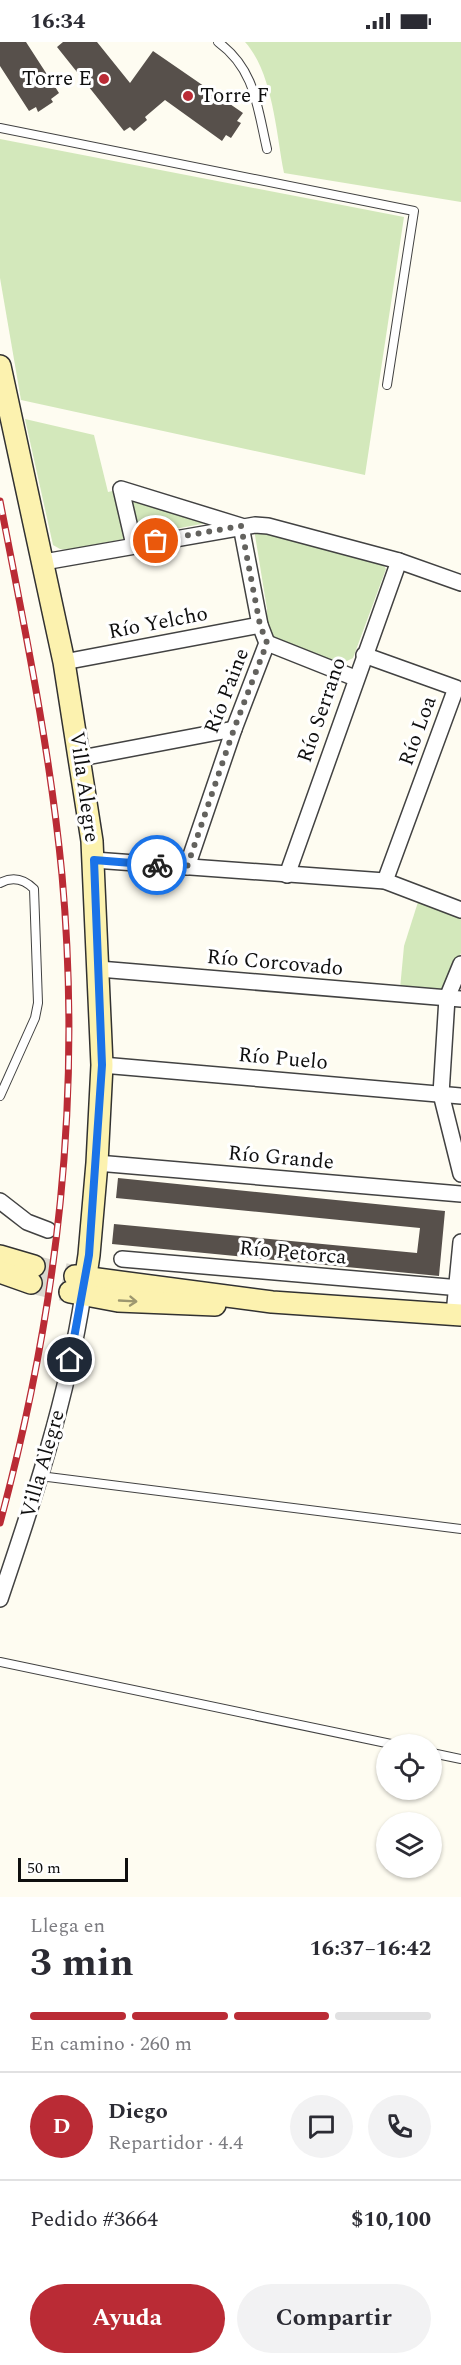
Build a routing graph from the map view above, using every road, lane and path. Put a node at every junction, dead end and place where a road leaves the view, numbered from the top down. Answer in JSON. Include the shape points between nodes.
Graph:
{"nodes":[{"id":1,"x":218,"y":42,"type":"edge"},
{"id":2,"x":0,"y":128,"type":"edge"},
{"id":3,"x":267,"y":148,"type":"dead end"},
{"id":4,"x":0,"y":366,"type":"edge"},
{"id":5,"x":387,"y":385,"type":"dead end"},
{"id":6,"x":241,"y":526,"type":"junction"},
{"id":7,"x":134,"y":545,"type":"junction"},
{"id":8,"x":399,"y":561,"type":"junction"},
{"id":9,"x":44,"y":562,"type":"junction"},
{"id":10,"x":461,"y":583,"type":"edge"},
{"id":11,"x":260,"y":625,"type":"junction"},
{"id":12,"x":267,"y":643,"type":"junction"},
{"id":13,"x":363,"y":655,"type":"junction"},
{"id":14,"x":64,"y":662,"type":"junction"},
{"id":15,"x":355,"y":678,"type":"junction"},
{"id":16,"x":234,"y":729,"type":"junction"},
{"id":17,"x":81,"y":758,"type":"junction"},
{"id":18,"x":94,"y":860,"type":"junction"},
{"id":19,"x":187,"y":867,"type":"junction"},
{"id":20,"x":287,"y":875,"type":"junction"},
{"id":21,"x":385,"y":881,"type":"junction"},
{"id":22,"x":0,"y":883,"type":"edge"},
{"id":23,"x":461,"y":910,"type":"edge"},
{"id":24,"x":461,"y":964,"type":"edge"},
{"id":25,"x":99,"y":969,"type":"junction"},
{"id":26,"x":454,"y":998,"type":"edge"},
{"id":27,"x":102,"y":1065,"type":"junction"},
{"id":28,"x":441,"y":1094,"type":"junction"},
{"id":29,"x":0,"y":1096,"type":"edge"},
{"id":30,"x":461,"y":1096,"type":"edge"},
{"id":31,"x":97,"y":1163,"type":"junction"},
{"id":32,"x":461,"y":1174,"type":"edge"},
{"id":33,"x":461,"y":1194,"type":"edge"},
{"id":34,"x":0,"y":1201,"type":"edge"},
{"id":35,"x":48,"y":1230,"type":"dead end"},
{"id":36,"x":461,"y":1242,"type":"edge"},
{"id":37,"x":0,"y":1256,"type":"edge"},
{"id":38,"x":122,"y":1259,"type":"dead end"},
{"id":39,"x":0,"y":1272,"type":"edge"},
{"id":40,"x":78,"y":1285,"type":"junction"},
{"id":41,"x":459,"y":1288,"type":"edge"},
{"id":42,"x":457,"y":1315,"type":"edge"},
{"id":43,"x":40,"y":1476,"type":"junction"},
{"id":44,"x":461,"y":1529,"type":"edge"},
{"id":45,"x":0,"y":1599,"type":"edge"},
{"id":46,"x":0,"y":1662,"type":"edge"},
{"id":47,"x":376,"y":1741,"type":"edge"},
{"id":48,"x":442,"y":1755,"type":"edge"},
{"id":49,"x":461,"y":1759,"type":"edge"}],
"edges":[{"from":1,"to":3,"type":"lane","via":[[247,73]]},
{"from":2,"to":5,"type":"lane","via":[[414,212]]},
{"from":4,"to":9,"type":"main road","name":"Villa Alegre"},
{"from":6,"to":7,"type":"street"},
{"from":6,"to":7,"type":"street","via":[[121,489]]},
{"from":6,"to":8,"type":"street","via":[[267,526]]},
{"from":6,"to":11,"type":"street","name":"Río Paine"},
{"from":7,"to":9,"type":"street"},
{"from":8,"to":10,"type":"street"},
{"from":8,"to":13,"type":"street","name":"Río Serrano"},
{"from":9,"to":14,"type":"main road","name":"Villa Alegre"},
{"from":11,"to":12,"type":"street","name":"Río Paine"},
{"from":11,"to":14,"type":"street","name":"Río Yelcho"},
{"from":12,"to":15,"type":"street"},
{"from":12,"to":16,"type":"street","name":"Río Paine"},
{"from":13,"to":15,"type":"street","name":"Río Serrano"},
{"from":13,"to":21,"type":"street","name":"Río Loa","via":[[456,688]]},
{"from":14,"to":17,"type":"main road","name":"Villa Alegre"},
{"from":15,"to":20,"type":"street","name":"Río Serrano"},
{"from":16,"to":17,"type":"street"},
{"from":16,"to":19,"type":"street","name":"Río Paine"},
{"from":17,"to":18,"type":"main road","name":"Villa Alegre"},
{"from":18,"to":19,"type":"street"},
{"from":18,"to":25,"type":"main road","name":"Villa Alegre"},
{"from":19,"to":20,"type":"street"},
{"from":20,"to":21,"type":"street"},
{"from":21,"to":23,"type":"street"},
{"from":22,"to":29,"type":"lane","via":[[20,879],[34,889],[38,1003]]},
{"from":24,"to":26,"type":"street"},
{"from":25,"to":26,"type":"street","name":"Río Corcovado"},
{"from":25,"to":27,"type":"main road","name":"Villa Alegre"},
{"from":26,"to":28,"type":"street"},
{"from":27,"to":28,"type":"street","name":"Río Puelo"},
{"from":27,"to":31,"type":"main road","name":"Villa Alegre"},
{"from":28,"to":30,"type":"street","name":"Río Puelo"},
{"from":28,"to":32,"type":"street"},
{"from":31,"to":33,"type":"street","name":"Río Grande"},
{"from":31,"to":40,"type":"main road","name":"Villa Alegre"},
{"from":34,"to":35,"type":"street","via":[[27,1222]]},
{"from":36,"to":41,"type":"street"},
{"from":37,"to":39,"type":"main road","via":[[33,1274]]},
{"from":38,"to":41,"type":"street","name":"Río Petorca"},
{"from":40,"to":42,"type":"main road"},
{"from":40,"to":43,"type":"street","name":"Villa Alegre","via":[[60,1409]]},
{"from":41,"to":42,"type":"street"},
{"from":43,"to":44,"type":"lane"},
{"from":43,"to":45,"type":"street","name":"Villa Alegre"},
{"from":46,"to":47,"type":"lane"},
{"from":48,"to":49,"type":"lane"}]}
